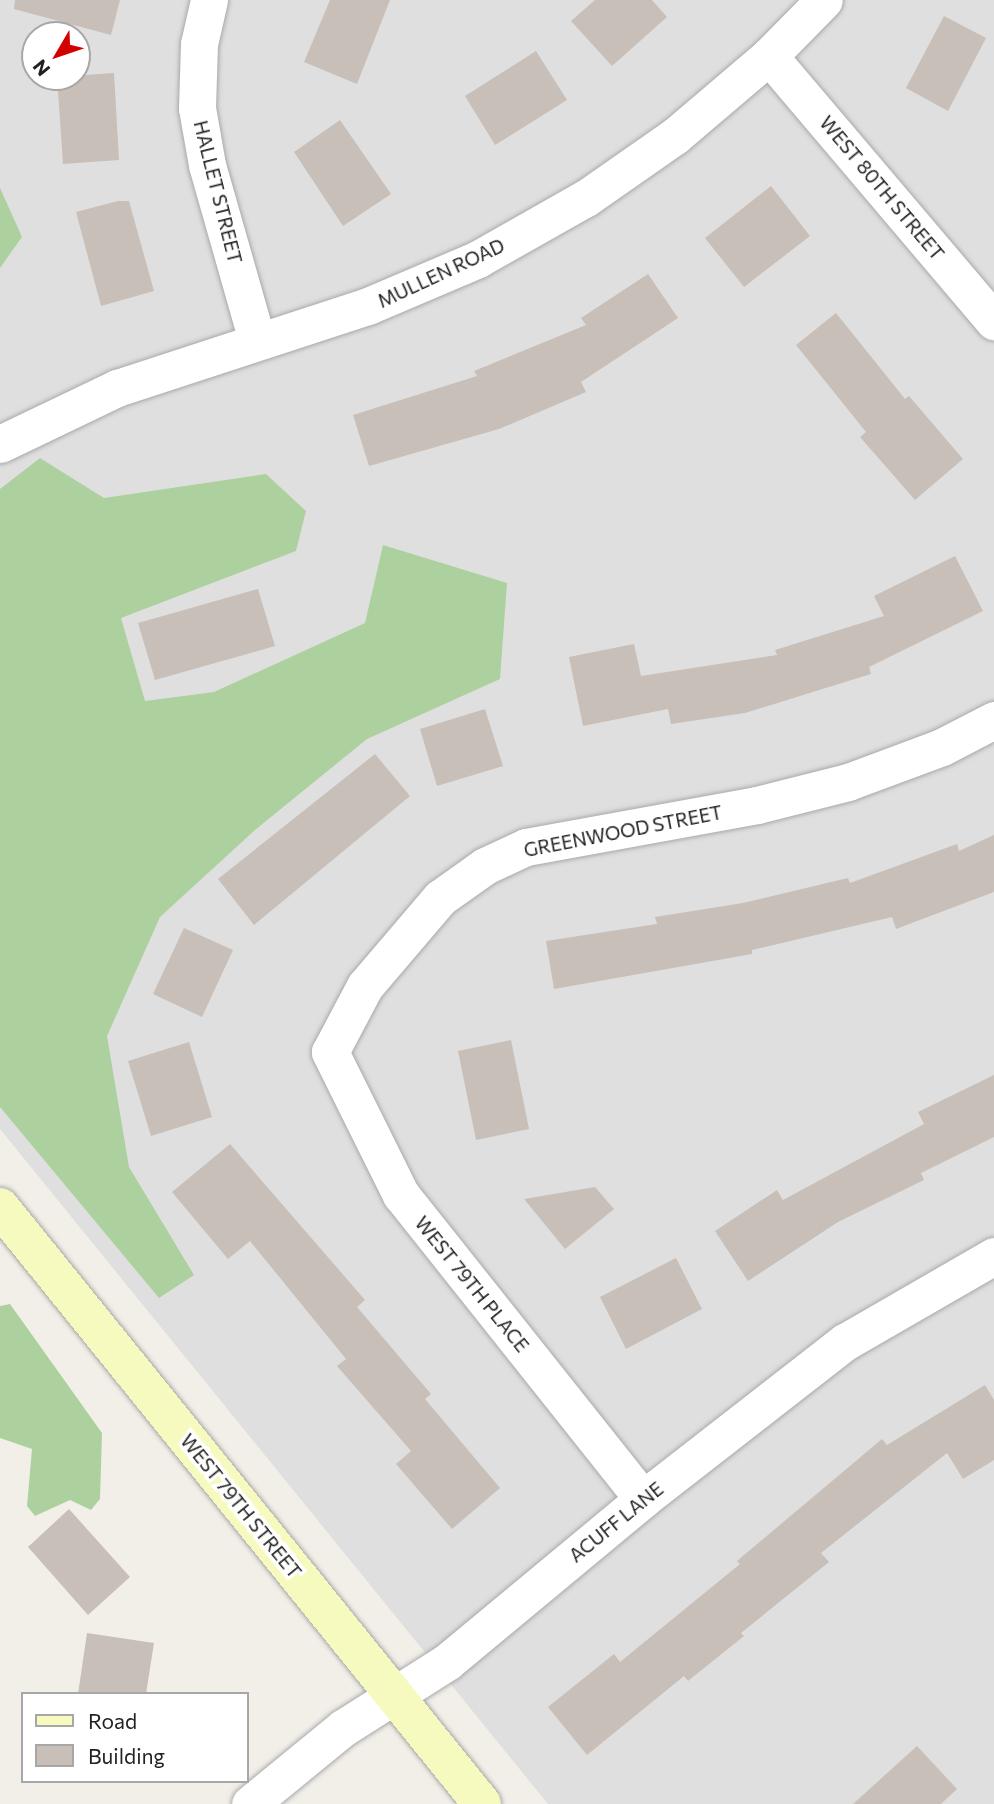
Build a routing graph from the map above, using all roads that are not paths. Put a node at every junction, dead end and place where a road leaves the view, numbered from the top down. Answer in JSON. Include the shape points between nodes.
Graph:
{"nodes":[{"id":1,"x":208,"y":0,"type":"edge"},
{"id":2,"x":824,"y":0,"type":"edge"},
{"id":3,"x":769,"y":56,"type":"junction"},
{"id":4,"x":994,"y":321,"type":"edge"},
{"id":5,"x":257,"y":341,"type":"junction"},
{"id":6,"x":0,"y":444,"type":"edge"},
{"id":7,"x":994,"y":720,"type":"edge"},
{"id":8,"x":330,"y":1052,"type":"joint"},
{"id":9,"x":0,"y":1207,"type":"edge"},
{"id":10,"x":994,"y":1256,"type":"edge"},
{"id":11,"x":643,"y":1499,"type":"junction"},
{"id":12,"x":394,"y":1696,"type":"junction"},
{"id":13,"x":250,"y":1804,"type":"edge"},
{"id":14,"x":482,"y":1804,"type":"edge"}],
"edges":[{"from":1,"to":5,"type":"street","name":"HALLET STREET","via":[[199,44],[197,108],[207,165]]},
{"from":2,"to":3,"type":"street","name":"MULLEN ROAD"},
{"from":3,"to":4,"type":"street","name":"WEST 80TH STREET"},
{"from":3,"to":5,"type":"street","name":"MULLEN ROAD","via":[[664,144],[586,198],[478,259],[368,306]]},
{"from":5,"to":6,"type":"street","name":"MULLEN ROAD","via":[[117,388]]},
{"from":7,"to":8,"type":"street","name":"GREENWOOD STREET","via":[[942,747],[848,782],[757,805],[526,848],[485,866],[440,898],[365,986]]},
{"from":8,"to":11,"type":"street","name":"WEST 79TH PLACE","via":[[401,1195]]},
{"from":9,"to":12,"type":"street","name":"WEST 79TH STREET"},
{"from":10,"to":11,"type":"street","name":"ACUFF LANE","via":[[845,1342]]},
{"from":11,"to":12,"type":"street","name":"ACUFF LANE","via":[[447,1661]]},
{"from":12,"to":13,"type":"street","name":"ACUFF LANE","via":[[343,1728]]},
{"from":12,"to":14,"type":"street","name":"WEST 79TH STREET"}]}
